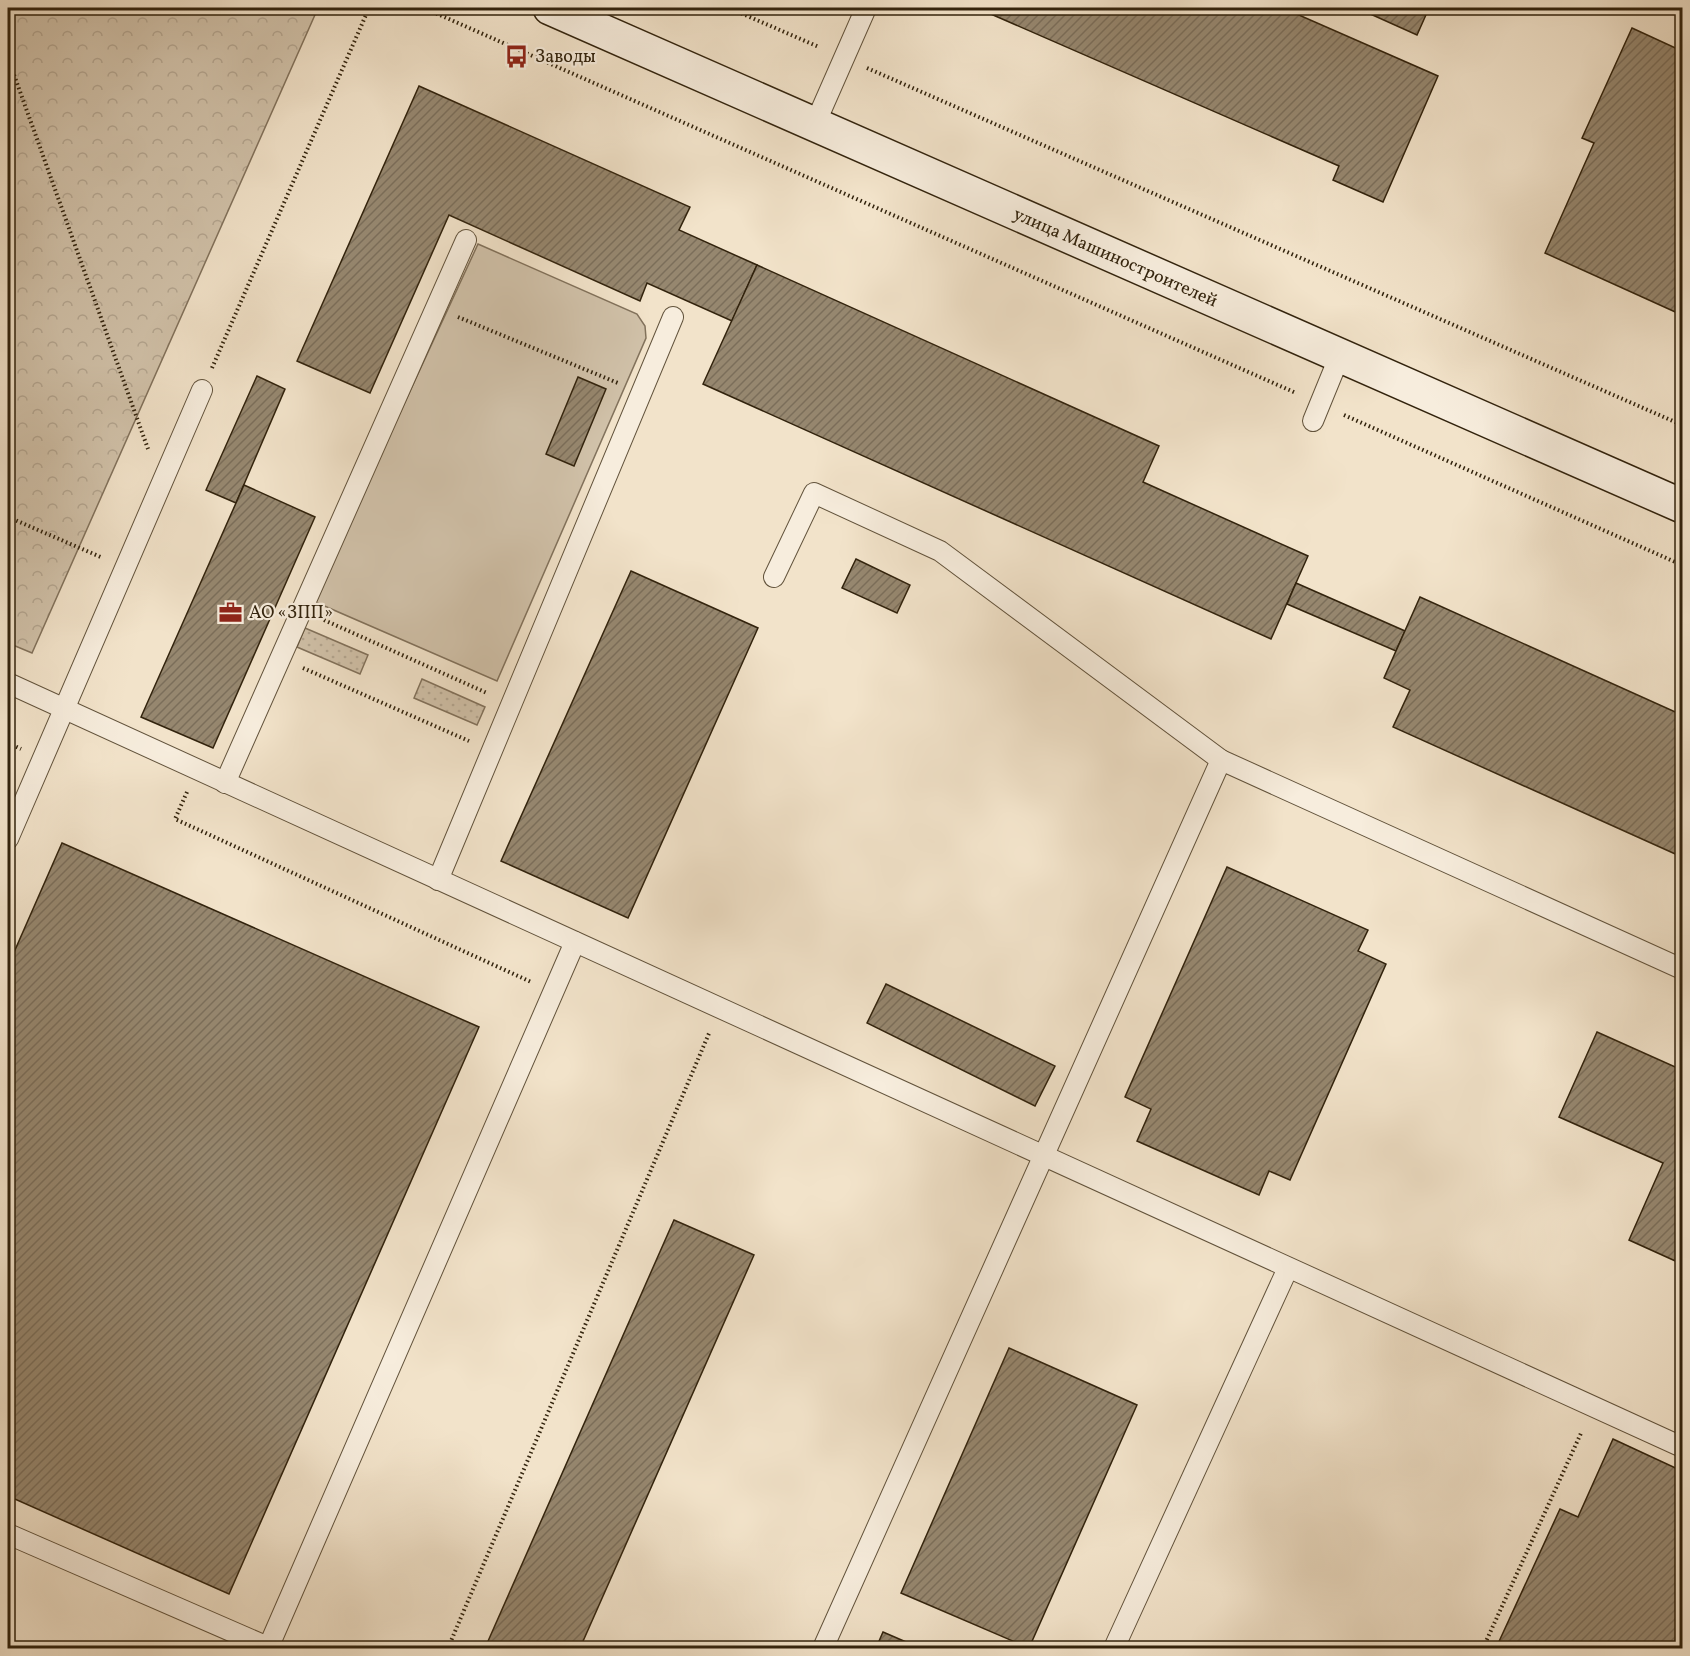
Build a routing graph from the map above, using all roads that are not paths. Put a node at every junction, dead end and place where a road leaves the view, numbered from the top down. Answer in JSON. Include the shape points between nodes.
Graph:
{"nodes":[{"id":1,"x":550,"y":8,"type":"edge"},
{"id":2,"x":867,"y":8,"type":"edge"},
{"id":3,"x":815,"y":124,"type":"junction"},
{"id":4,"x":466,"y":240,"type":"dead end"},
{"id":5,"x":673,"y":317,"type":"dead end"},
{"id":6,"x":1340,"y":355,"type":"junction"},
{"id":7,"x":202,"y":390,"type":"road end"},
{"id":8,"x":1316,"y":412,"type":"road end"},
{"id":9,"x":1683,"y":506,"type":"edge"},
{"id":10,"x":774,"y":577,"type":"dead end"},
{"id":11,"x":8,"y":683,"type":"edge"},
{"id":12,"x":64,"y":709,"type":"junction"},
{"id":13,"x":1221,"y":760,"type":"junction"},
{"id":14,"x":225,"y":783,"type":"junction"},
{"id":15,"x":8,"y":839,"type":"edge"},
{"id":16,"x":438,"y":880,"type":"junction"},
{"id":17,"x":575,"y":942,"type":"junction"},
{"id":18,"x":1683,"y":969,"type":"edge"},
{"id":19,"x":1044,"y":1156,"type":"junction"},
{"id":20,"x":1288,"y":1268,"type":"junction"},
{"id":21,"x":1683,"y":1447,"type":"edge"},
{"id":22,"x":8,"y":1534,"type":"edge"},
{"id":23,"x":269,"y":1648,"type":"edge"},
{"id":24,"x":823,"y":1648,"type":"edge"},
{"id":25,"x":1114,"y":1648,"type":"edge"}],
"edges":[{"from":1,"to":3,"type":"main road","name":"улица Машиностроителей"},
{"from":2,"to":3,"type":"lane"},
{"from":3,"to":6,"type":"main road","name":"улица Машиностроителей"},
{"from":4,"to":14,"type":"lane"},
{"from":5,"to":16,"type":"lane"},
{"from":6,"to":8,"type":"lane"},
{"from":6,"to":9,"type":"main road","name":"улица Машиностроителей"},
{"from":7,"to":12,"type":"lane"},
{"from":10,"to":13,"type":"lane","via":[[814,493],[940,551]]},
{"from":11,"to":12,"type":"lane"},
{"from":12,"to":14,"type":"lane"},
{"from":12,"to":15,"type":"lane"},
{"from":13,"to":18,"type":"lane"},
{"from":13,"to":19,"type":"lane"},
{"from":14,"to":16,"type":"lane"},
{"from":16,"to":17,"type":"lane"},
{"from":17,"to":19,"type":"lane"},
{"from":17,"to":23,"type":"lane"},
{"from":19,"to":20,"type":"lane"},
{"from":19,"to":24,"type":"lane"},
{"from":20,"to":21,"type":"lane"},
{"from":20,"to":25,"type":"lane"},
{"from":22,"to":23,"type":"lane"}]}
